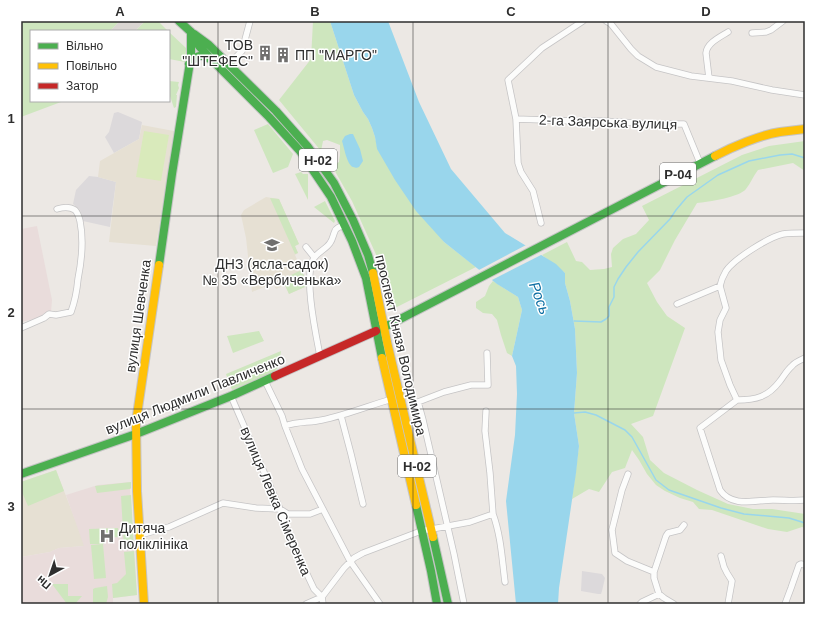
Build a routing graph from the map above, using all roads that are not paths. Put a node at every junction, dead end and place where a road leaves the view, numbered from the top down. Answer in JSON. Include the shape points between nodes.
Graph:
{"nodes":[{"id":1,"x":180,"y":21,"type":"edge"},
{"id":2,"x":250,"y":21,"type":"edge"},
{"id":3,"x":583,"y":21,"type":"edge"},
{"id":4,"x":606,"y":21,"type":"edge"},
{"id":5,"x":782,"y":21,"type":"edge"},
{"id":6,"x":191,"y":32,"type":"junction"},
{"id":7,"x":728,"y":32,"type":"dead end"},
{"id":8,"x":752,"y":33,"type":"dead end"},
{"id":9,"x":211,"y":59,"type":"junction"},
{"id":10,"x":189,"y":64,"type":"junction"},
{"id":11,"x":228,"y":65,"type":"junction"},
{"id":12,"x":709,"y":78,"type":"junction"},
{"id":13,"x":805,"y":95,"type":"edge"},
{"id":14,"x":516,"y":119,"type":"junction"},
{"id":15,"x":805,"y":129,"type":"edge"},
{"id":16,"x":700,"y":163,"type":"junction"},
{"id":17,"x":57,"y":209,"type":"dead end"},
{"id":18,"x":541,"y":223,"type":"dead end"},
{"id":19,"x":345,"y":224,"type":"junction"},
{"id":20,"x":805,"y":233,"type":"edge"},
{"id":21,"x":306,"y":247,"type":"dead end"},
{"id":22,"x":314,"y":257,"type":"junction"},
{"id":23,"x":720,"y":286,"type":"junction"},
{"id":24,"x":677,"y":304,"type":"dead end"},
{"id":25,"x":21,"y":328,"type":"edge"},
{"id":26,"x":384,"y":328,"type":"junction"},
{"id":27,"x":376,"y":331,"type":"junction"},
{"id":28,"x":487,"y":353,"type":"dead end"},
{"id":29,"x":320,"y":356,"type":"junction"},
{"id":30,"x":805,"y":358,"type":"edge"},
{"id":31,"x":265,"y":381,"type":"junction"},
{"id":32,"x":231,"y":396,"type":"junction"},
{"id":33,"x":392,"y":399,"type":"junction"},
{"id":34,"x":737,"y":400,"type":"junction"},
{"id":35,"x":486,"y":411,"type":"dead end"},
{"id":36,"x":341,"y":416,"type":"junction"},
{"id":37,"x":285,"y":426,"type":"junction"},
{"id":38,"x":136,"y":434,"type":"junction"},
{"id":39,"x":21,"y":474,"type":"edge"},
{"id":40,"x":628,"y":474,"type":"dead end"},
{"id":41,"x":805,"y":500,"type":"edge"},
{"id":42,"x":363,"y":504,"type":"dead end"},
{"id":43,"x":280,"y":509,"type":"junction"},
{"id":44,"x":323,"y":509,"type":"junction"},
{"id":45,"x":493,"y":514,"type":"junction"},
{"id":46,"x":684,"y":525,"type":"dead end"},
{"id":47,"x":447,"y":526,"type":"junction"},
{"id":48,"x":431,"y":529,"type":"junction"},
{"id":49,"x":421,"y":531,"type":"junction"},
{"id":50,"x":140,"y":534,"type":"junction"},
{"id":51,"x":721,"y":556,"type":"dead end"},
{"id":52,"x":350,"y":561,"type":"junction"},
{"id":53,"x":805,"y":565,"type":"edge"},
{"id":54,"x":654,"y":572,"type":"junction"},
{"id":55,"x":505,"y":582,"type":"dead end"},
{"id":56,"x":659,"y":594,"type":"junction"},
{"id":57,"x":322,"y":597,"type":"junction"},
{"id":58,"x":144,"y":604,"type":"edge"},
{"id":59,"x":306,"y":604,"type":"edge"},
{"id":60,"x":323,"y":604,"type":"edge"},
{"id":61,"x":380,"y":604,"type":"edge"},
{"id":62,"x":437,"y":604,"type":"edge"},
{"id":63,"x":448,"y":604,"type":"edge"},
{"id":64,"x":464,"y":604,"type":"edge"},
{"id":65,"x":640,"y":604,"type":"edge"},
{"id":66,"x":674,"y":604,"type":"edge"},
{"id":67,"x":728,"y":604,"type":"edge"},
{"id":68,"x":785,"y":604,"type":"edge"}],
"edges":[{"from":1,"to":6,"type":"main road","name":"проспект Князя Володимира","number":"Н-02"},
{"from":2,"to":11,"type":"street","via":[[242,51]]},
{"from":3,"to":14,"type":"street","via":[[542,48],[508,80]]},
{"from":4,"to":12,"type":"street","via":[[638,56],[656,67]]},
{"from":5,"to":8,"type":"street","via":[[766,32]]},
{"from":6,"to":9,"type":"main road","name":"проспект Князя Володимира","number":"Н-02"},
{"from":6,"to":10,"type":"main road","name":"вулиця Шевченка"},
{"from":6,"to":11,"type":"main road","name":"проспект Князя Володимира","number":"Н-02","via":[[209,45]]},
{"from":7,"to":12,"type":"street","via":[[715,40],[706,50]]},
{"from":9,"to":10,"type":"main road","via":[[200,56]]},
{"from":9,"to":19,"type":"main road","name":"проспект Князя Володимира","number":"Н-02","via":[[300,151],[331,197]]},
{"from":10,"to":38,"type":"main road","name":"вулиця Шевченка","via":[[138,404]]},
{"from":11,"to":26,"type":"main road","name":"проспект Князя Володимира","number":"Н-02","via":[[292,128],[334,184],[368,255]]},
{"from":12,"to":13,"type":"street"},
{"from":14,"to":16,"type":"street","name":"2-га Заярська вулиця","via":[[684,124]]},
{"from":14,"to":18,"type":"street","via":[[518,163],[533,191]]},
{"from":15,"to":16,"type":"main road","number":"Р-04","via":[[760,137]]},
{"from":16,"to":26,"type":"main road","number":"Р-04"},
{"from":17,"to":25,"type":"street","via":[[65,207],[76,211],[81,228],[82,258],[71,312],[49,314]]},
{"from":19,"to":22,"type":"street","via":[[335,230],[330,244]]},
{"from":19,"to":27,"type":"main road","name":"проспект Князя Володимира","number":"Н-02","via":[[366,278]]},
{"from":20,"to":23,"type":"street","via":[[782,234],[741,257],[727,270]]},
{"from":21,"to":22,"type":"street"},
{"from":22,"to":29,"type":"street","via":[[310,269],[309,288]]},
{"from":23,"to":24,"type":"street"},
{"from":23,"to":34,"type":"street","via":[[726,308],[718,332],[721,360]]},
{"from":26,"to":27,"type":"main road","number":"Р-04"},
{"from":26,"to":48,"type":"main road","name":"проспект Князя Володимира","number":"Н-02"},
{"from":27,"to":29,"type":"main road","name":"вулиця Людмили Павличенко"},
{"from":27,"to":33,"type":"main road","name":"проспект Князя Володимира","number":"Н-02"},
{"from":28,"to":47,"type":"street","via":[[488,385],[471,385],[418,402]]},
{"from":29,"to":31,"type":"main road","name":"вулиця Людмили Павличенко"},
{"from":30,"to":34,"type":"street","via":[[793,365],[771,392],[750,400]]},
{"from":31,"to":32,"type":"main road","name":"вулиця Людмили Павличенко"},
{"from":31,"to":37,"type":"street"},
{"from":32,"to":38,"type":"main road","name":"вулиця Людмили Павличенко"},
{"from":32,"to":43,"type":"street","name":"вулиця Левка Сімеренка"},
{"from":33,"to":36,"type":"street"},
{"from":33,"to":49,"type":"main road","name":"проспект Князя Володимира","number":"Н-02"},
{"from":34,"to":41,"type":"street","via":[[700,428],[722,494],[742,502]]},
{"from":35,"to":45,"type":"street","via":[[485,431]]},
{"from":36,"to":37,"type":"street"},
{"from":36,"to":42,"type":"street"},
{"from":37,"to":44,"type":"street","via":[[302,469]]},
{"from":38,"to":39,"type":"main road","name":"вулиця Людмили Павличенко"},
{"from":38,"to":50,"type":"main road","name":"вулиця Шевченка"},
{"from":40,"to":54,"type":"street","via":[[612,530],[615,553]]},
{"from":43,"to":44,"type":"street","via":[[288,514],[310,514]]},
{"from":43,"to":50,"type":"street","via":[[223,503],[169,527]]},
{"from":43,"to":57,"type":"street","name":"вулиця Левка Сімеренка","via":[[290,538],[314,589]]},
{"from":44,"to":52,"type":"street"},
{"from":45,"to":47,"type":"street"},
{"from":45,"to":55,"type":"street","via":[[497,525]]},
{"from":46,"to":54,"type":"street","via":[[680,530],[666,536]]},
{"from":47,"to":48,"type":"street"},
{"from":47,"to":64,"type":"street"},
{"from":48,"to":49,"type":"street"},
{"from":48,"to":63,"type":"main road","name":"проспект Князя Володимира","number":"Н-02"},
{"from":49,"to":52,"type":"street","via":[[363,553]]},
{"from":49,"to":62,"type":"main road","name":"проспект Князя Володимира","number":"Н-02"},
{"from":50,"to":58,"type":"main road","name":"вулиця Шевченка"},
{"from":51,"to":67,"type":"street","via":[[732,581]]},
{"from":52,"to":57,"type":"street"},
{"from":52,"to":61,"type":"street"},
{"from":53,"to":68,"type":"street","via":[[798,565]]},
{"from":54,"to":56,"type":"street"},
{"from":56,"to":65,"type":"street"},
{"from":56,"to":66,"type":"street"},
{"from":57,"to":59,"type":"street"},
{"from":57,"to":60,"type":"street","name":"вулиця Левка Сімеренка"}]}
